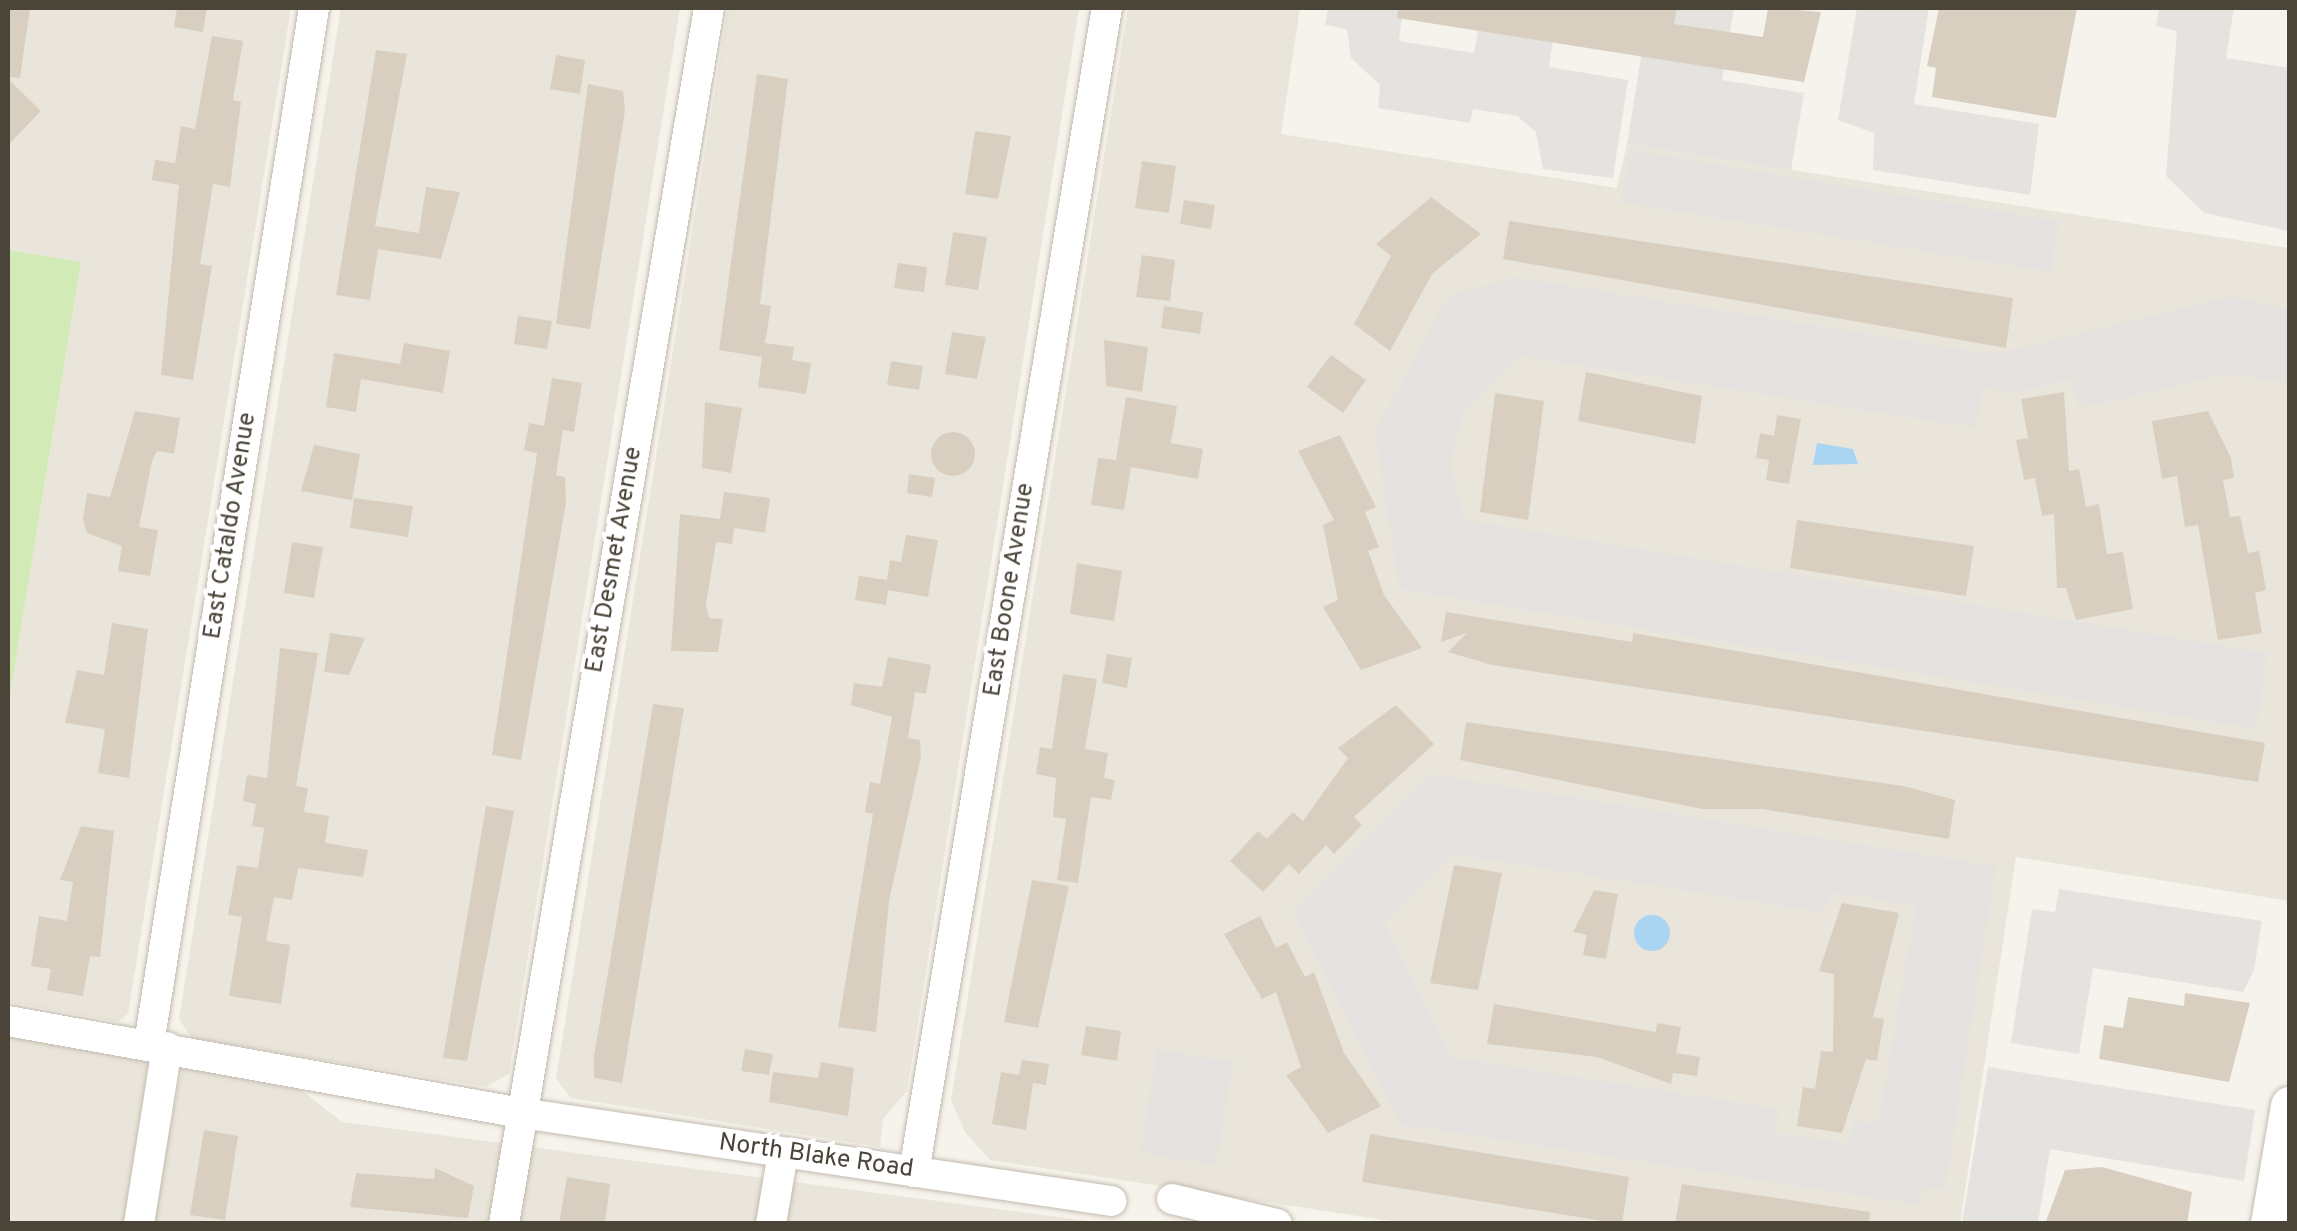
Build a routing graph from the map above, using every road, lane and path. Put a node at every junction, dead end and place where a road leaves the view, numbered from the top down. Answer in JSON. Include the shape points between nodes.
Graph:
{"nodes":[{"id":1,"x":314,"y":8,"type":"edge"},
{"id":2,"x":709,"y":8,"type":"edge"},
{"id":3,"x":1107,"y":8,"type":"edge"},
{"id":4,"x":8,"y":1022,"type":"edge"},
{"id":5,"x":158,"y":1045,"type":"junction"},
{"id":6,"x":2290,"y":1106,"type":"edge"},
{"id":7,"x":522,"y":1113,"type":"junction"},
{"id":8,"x":783,"y":1153,"type":"junction"},
{"id":9,"x":914,"y":1172,"type":"junction"},
{"id":10,"x":1172,"y":1198,"type":"dead end"},
{"id":11,"x":1110,"y":1201,"type":"dead end"},
{"id":12,"x":139,"y":1224,"type":"edge"},
{"id":13,"x":504,"y":1224,"type":"edge"},
{"id":14,"x":771,"y":1224,"type":"edge"},
{"id":15,"x":1276,"y":1224,"type":"edge"},
{"id":16,"x":2270,"y":1224,"type":"edge"}],
"edges":[{"from":1,"to":5,"type":"street","name":"East Cataldo Avenue"},
{"from":2,"to":7,"type":"street","name":"East Desmet Avenue"},
{"from":3,"to":9,"type":"street","name":"East Boone Avenue"},
{"from":4,"to":5,"type":"street","name":"North Blake Road"},
{"from":5,"to":7,"type":"street","name":"North Blake Road"},
{"from":5,"to":12,"type":"street","name":"East Cataldo Avenue"},
{"from":6,"to":16,"type":"street"},
{"from":7,"to":8,"type":"street","name":"North Blake Road"},
{"from":7,"to":13,"type":"street"},
{"from":8,"to":9,"type":"street","name":"North Blake Road"},
{"from":8,"to":14,"type":"street"},
{"from":9,"to":11,"type":"street","name":"North Blake Road"},
{"from":10,"to":15,"type":"street"}]}
